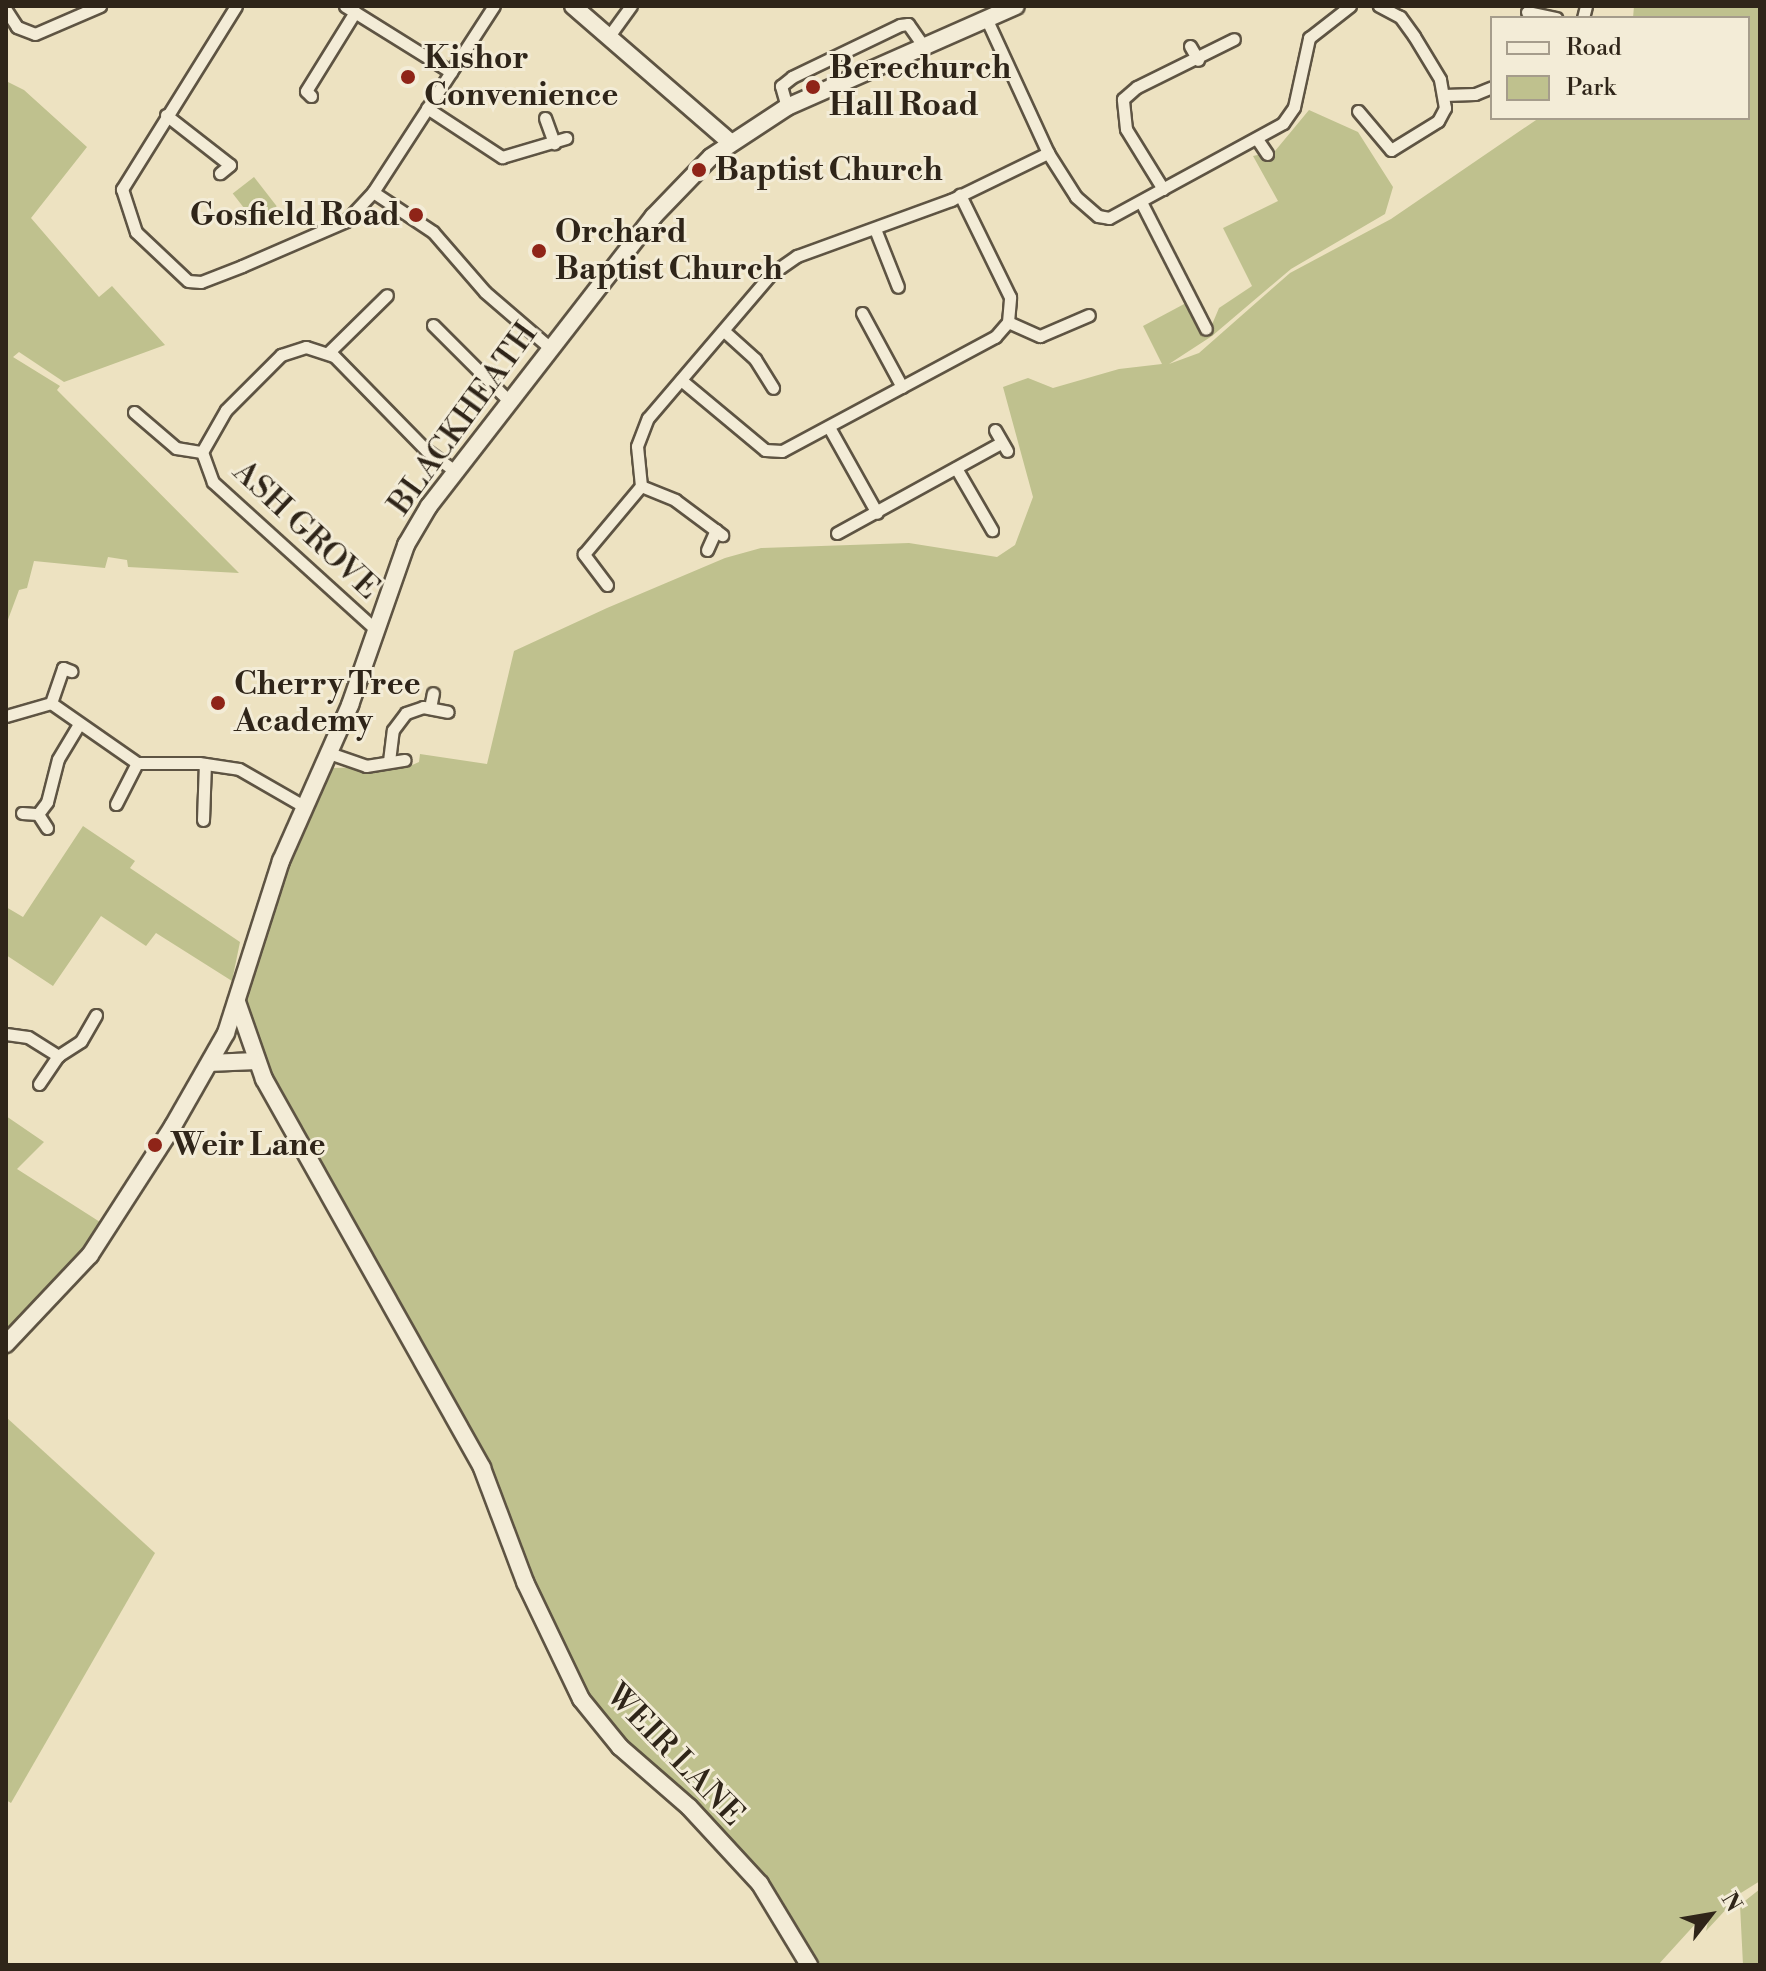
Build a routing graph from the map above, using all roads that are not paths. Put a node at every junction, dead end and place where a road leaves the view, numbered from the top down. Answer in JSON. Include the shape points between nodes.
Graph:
{"nodes":[{"id":1,"x":100,"y":6,"type":"edge"},
{"id":2,"x":236,"y":6,"type":"edge"},
{"id":3,"x":494,"y":6,"type":"edge"},
{"id":4,"x":573,"y":6,"type":"edge"},
{"id":5,"x":631,"y":6,"type":"edge"},
{"id":6,"x":1016,"y":6,"type":"edge"},
{"id":7,"x":1350,"y":6,"type":"edge"},
{"id":8,"x":1379,"y":6,"type":"edge"},
{"id":9,"x":350,"y":9,"type":"edge"},
{"id":10,"x":6,"y":10,"type":"edge"},
{"id":11,"x":986,"y":18,"type":"junction"},
{"id":12,"x":609,"y":36,"type":"junction"},
{"id":13,"x":1234,"y":39,"type":"dead end"},
{"id":14,"x":922,"y":44,"type":"junction"},
{"id":15,"x":1190,"y":46,"type":"dead end"},
{"id":16,"x":1198,"y":60,"type":"junction"},
{"id":17,"x":451,"y":72,"type":"junction"},
{"id":18,"x":1490,"y":88,"type":"edge"},
{"id":19,"x":1444,"y":95,"type":"junction"},
{"id":20,"x":311,"y":96,"type":"dead end"},
{"id":21,"x":787,"y":107,"type":"junction"},
{"id":22,"x":427,"y":108,"type":"junction"},
{"id":23,"x":1358,"y":111,"type":"dead end"},
{"id":24,"x":166,"y":115,"type":"junction"},
{"id":25,"x":545,"y":118,"type":"dead end"},
{"id":26,"x":1257,"y":139,"type":"junction"},
{"id":27,"x":729,"y":141,"type":"junction"},
{"id":28,"x":1048,"y":153,"type":"junction"},
{"id":29,"x":1267,"y":154,"type":"dead end"},
{"id":30,"x":229,"y":165,"type":"dead end"},
{"id":31,"x":1163,"y":189,"type":"junction"},
{"id":32,"x":373,"y":192,"type":"junction"},
{"id":33,"x":960,"y":195,"type":"junction"},
{"id":34,"x":1142,"y":204,"type":"junction"},
{"id":35,"x":875,"y":229,"type":"junction"},
{"id":36,"x":900,"y":282,"type":"dead end"},
{"id":37,"x":387,"y":295,"type":"dead end"},
{"id":38,"x":862,"y":313,"type":"dead end"},
{"id":39,"x":1089,"y":315,"type":"dead end"},
{"id":40,"x":1206,"y":321,"type":"dead end"},
{"id":41,"x":1008,"y":322,"type":"junction"},
{"id":42,"x":433,"y":325,"type":"dead end"},
{"id":43,"x":888,"y":329,"type":"dead end"},
{"id":44,"x":724,"y":331,"type":"junction"},
{"id":45,"x":874,"y":336,"type":"junction"},
{"id":46,"x":549,"y":347,"type":"junction"},
{"id":47,"x":329,"y":352,"type":"junction"},
{"id":48,"x":681,"y":380,"type":"junction"},
{"id":49,"x":902,"y":387,"type":"junction"},
{"id":50,"x":773,"y":388,"type":"dead end"},
{"id":51,"x":509,"y":401,"type":"junction"},
{"id":52,"x":134,"y":412,"type":"dead end"},
{"id":53,"x":830,"y":429,"type":"junction"},
{"id":54,"x":995,"y":430,"type":"dead end"},
{"id":55,"x":202,"y":452,"type":"junction"},
{"id":56,"x":956,"y":468,"type":"junction"},
{"id":57,"x":455,"y":471,"type":"junction"},
{"id":58,"x":641,"y":486,"type":"junction"},
{"id":59,"x":877,"y":513,"type":"junction"},
{"id":60,"x":977,"y":529,"type":"dead end"},
{"id":61,"x":837,"y":533,"type":"dead end"},
{"id":62,"x":707,"y":550,"type":"dead end"},
{"id":63,"x":604,"y":579,"type":"dead end"},
{"id":64,"x":376,"y":630,"type":"junction"},
{"id":65,"x":71,"y":671,"type":"dead end"},
{"id":66,"x":433,"y":693,"type":"dead end"},
{"id":67,"x":51,"y":703,"type":"junction"},
{"id":68,"x":430,"y":708,"type":"junction"},
{"id":69,"x":448,"y":712,"type":"dead end"},
{"id":70,"x":6,"y":716,"type":"edge"},
{"id":71,"x":79,"y":724,"type":"junction"},
{"id":72,"x":329,"y":753,"type":"junction"},
{"id":73,"x":405,"y":760,"type":"dead end"},
{"id":74,"x":389,"y":761,"type":"junction"},
{"id":75,"x":137,"y":763,"type":"junction"},
{"id":76,"x":205,"y":764,"type":"junction"},
{"id":77,"x":116,"y":804,"type":"dead end"},
{"id":78,"x":305,"y":807,"type":"junction"},
{"id":79,"x":22,"y":813,"type":"dead end"},
{"id":80,"x":38,"y":814,"type":"junction"},
{"id":81,"x":199,"y":818,"type":"dead end"},
{"id":82,"x":47,"y":828,"type":"dead end"},
{"id":83,"x":237,"y":1002,"type":"junction"},
{"id":84,"x":96,"y":1015,"type":"dead end"},
{"id":85,"x":6,"y":1034,"type":"edge"},
{"id":86,"x":58,"y":1056,"type":"junction"},
{"id":87,"x":255,"y":1061,"type":"junction"},
{"id":88,"x":210,"y":1063,"type":"junction"},
{"id":89,"x":39,"y":1084,"type":"dead end"},
{"id":90,"x":6,"y":1344,"type":"edge"},
{"id":91,"x":809,"y":1965,"type":"edge"}],
"edges":[{"from":1,"to":10,"type":"street","via":[[35,34],[17,27]]},
{"from":2,"to":24,"type":"street"},
{"from":3,"to":17,"type":"street"},
{"from":4,"to":12,"type":"main road"},
{"from":5,"to":12,"type":"street"},
{"from":6,"to":11,"type":"main road","name":"BLACKHEATH"},
{"from":7,"to":26,"type":"street","via":[[1309,38],[1294,107],[1283,123]]},
{"from":8,"to":19,"type":"street","via":[[1400,17],[1440,79]]},
{"from":9,"to":17,"type":"street"},
{"from":9,"to":20,"type":"street","via":[[306,91]]},
{"from":11,"to":14,"type":"main road","name":"BLACKHEATH"},
{"from":11,"to":28,"type":"street"},
{"from":12,"to":27,"type":"main road"},
{"from":13,"to":16,"type":"street"},
{"from":14,"to":21,"type":"main road","name":"BLACKHEATH"},
{"from":14,"to":21,"type":"street","via":[[908,24],[900,25],[792,77],[781,86]]},
{"from":15,"to":16,"type":"street"},
{"from":16,"to":31,"type":"street","via":[[1137,87],[1123,99],[1126,129]]},
{"from":17,"to":22,"type":"street"},
{"from":18,"to":19,"type":"street"},
{"from":19,"to":23,"type":"street","via":[[1438,121],[1400,139],[1391,150]]},
{"from":21,"to":27,"type":"main road","name":"BLACKHEATH"},
{"from":22,"to":25,"type":"street","via":[[502,157],[560,140]]},
{"from":22,"to":32,"type":"street"},
{"from":24,"to":30,"type":"street"},
{"from":24,"to":32,"type":"street","via":[[122,189],[124,205],[151,248],[188,281],[201,282],[324,234],[346,221]]},
{"from":26,"to":29,"type":"street"},
{"from":26,"to":31,"type":"street"},
{"from":27,"to":46,"type":"main road","name":"BLACKHEATH","via":[[666,201]]},
{"from":28,"to":33,"type":"street"},
{"from":28,"to":34,"type":"street","via":[[1076,197],[1098,216],[1109,218]]},
{"from":31,"to":34,"type":"street"},
{"from":32,"to":46,"type":"street","via":[[433,232],[502,309]]},
{"from":33,"to":35,"type":"street"},
{"from":33,"to":41,"type":"street","via":[[1003,277],[1010,297]]},
{"from":34,"to":40,"type":"street"},
{"from":35,"to":36,"type":"street"},
{"from":35,"to":44,"type":"street","via":[[781,265]]},
{"from":37,"to":47,"type":"street","via":[[381,307]]},
{"from":38,"to":45,"type":"street"},
{"from":39,"to":41,"type":"street","via":[[1077,329],[1040,336]]},
{"from":41,"to":49,"type":"street","via":[[995,337]]},
{"from":42,"to":51,"type":"street"},
{"from":43,"to":45,"type":"street"},
{"from":44,"to":48,"type":"street"},
{"from":44,"to":50,"type":"street","via":[[755,359]]},
{"from":45,"to":49,"type":"street"},
{"from":46,"to":51,"type":"main road","name":"BLACKHEATH"},
{"from":47,"to":55,"type":"street","via":[[306,347],[281,355],[216,421]]},
{"from":47,"to":57,"type":"street","via":[[426,450]]},
{"from":48,"to":53,"type":"street","via":[[765,450],[789,449]]},
{"from":48,"to":58,"type":"street","via":[[648,418],[637,446]]},
{"from":49,"to":53,"type":"street"},
{"from":51,"to":57,"type":"main road","name":"BLACKHEATH"},
{"from":52,"to":55,"type":"street","name":"ASH GROVE","via":[[176,448]]},
{"from":53,"to":59,"type":"street"},
{"from":54,"to":56,"type":"street","via":[[1004,447]]},
{"from":55,"to":64,"type":"street","name":"ASH GROVE","via":[[213,482]]},
{"from":56,"to":59,"type":"street"},
{"from":56,"to":60,"type":"street","via":[[990,526]]},
{"from":57,"to":64,"type":"main road","name":"BLACKHEATH","via":[[406,545]]},
{"from":58,"to":62,"type":"street","via":[[675,500],[719,532]]},
{"from":58,"to":63,"type":"street","via":[[584,554]]},
{"from":59,"to":61,"type":"street"},
{"from":64,"to":72,"type":"main road","name":"BLACKHEATH"},
{"from":65,"to":67,"type":"street","via":[[63,668]]},
{"from":66,"to":68,"type":"street"},
{"from":67,"to":70,"type":"street"},
{"from":67,"to":71,"type":"street"},
{"from":68,"to":69,"type":"street"},
{"from":68,"to":74,"type":"street","via":[[411,709],[398,721]]},
{"from":71,"to":75,"type":"street"},
{"from":71,"to":80,"type":"street","via":[[58,759],[47,802]]},
{"from":72,"to":74,"type":"street","via":[[366,766]]},
{"from":72,"to":78,"type":"main road","name":"BLACKHEATH"},
{"from":73,"to":74,"type":"street"},
{"from":75,"to":76,"type":"street"},
{"from":75,"to":77,"type":"street"},
{"from":76,"to":78,"type":"street","via":[[239,769]]},
{"from":76,"to":81,"type":"street"},
{"from":78,"to":83,"type":"main road","name":"BLACKHEATH","via":[[257,928]]},
{"from":79,"to":80,"type":"street"},
{"from":80,"to":82,"type":"street"},
{"from":83,"to":87,"type":"main road","name":"WEIR LANE"},
{"from":83,"to":88,"type":"main road","name":"BLACKHEATH"},
{"from":84,"to":86,"type":"street","via":[[81,1041]]},
{"from":85,"to":86,"type":"street","via":[[28,1037]]},
{"from":86,"to":89,"type":"street"},
{"from":87,"to":88,"type":"main road"},
{"from":87,"to":91,"type":"main road","name":"WEIR LANE","via":[[482,1468],[525,1582],[581,1699],[620,1747],[689,1807],[760,1884]]},
{"from":88,"to":90,"type":"main road","name":"BLACKHEATH","via":[[90,1255]]}]}
